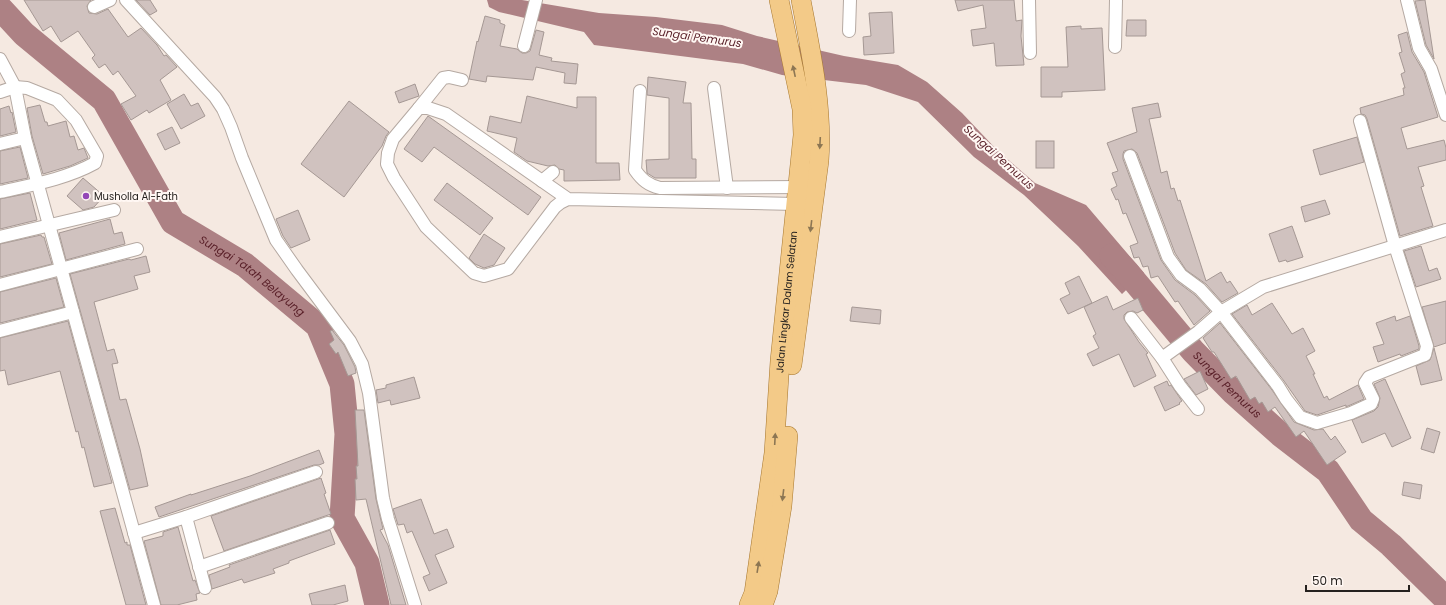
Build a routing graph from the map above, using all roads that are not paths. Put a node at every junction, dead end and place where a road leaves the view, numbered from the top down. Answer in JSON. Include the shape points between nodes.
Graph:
{"nodes":[{"id":1,"x":110,"y":0,"type":"edge"},
{"id":2,"x":126,"y":0,"type":"edge"},
{"id":3,"x":536,"y":0,"type":"edge"},
{"id":4,"x":850,"y":0,"type":"edge"},
{"id":5,"x":1029,"y":0,"type":"edge"},
{"id":6,"x":1116,"y":0,"type":"edge"},
{"id":7,"x":1407,"y":0,"type":"edge"},
{"id":8,"x":801,"y":3,"type":"edge"},
{"id":9,"x":780,"y":5,"type":"edge"},
{"id":10,"x":94,"y":7,"type":"dead end"},
{"id":11,"x":849,"y":31,"type":"dead end"},
{"id":12,"x":524,"y":46,"type":"dead end"},
{"id":13,"x":1115,"y":47,"type":"dead end"},
{"id":14,"x":1030,"y":53,"type":"dead end"},
{"id":15,"x":0,"y":59,"type":"edge"},
{"id":16,"x":462,"y":80,"type":"dead end"},
{"id":17,"x":15,"y":87,"type":"junction"},
{"id":18,"x":714,"y":88,"type":"dead end"},
{"id":19,"x":640,"y":91,"type":"dead end"},
{"id":20,"x":0,"y":92,"type":"edge"},
{"id":21,"x":811,"y":106,"type":"junction"},
{"id":22,"x":419,"y":108,"type":"junction"},
{"id":23,"x":1446,"y":115,"type":"edge"},
{"id":24,"x":1360,"y":121,"type":"dead end"},
{"id":25,"x":25,"y":138,"type":"junction"},
{"id":26,"x":0,"y":144,"type":"edge"},
{"id":27,"x":1130,"y":156,"type":"dead end"},
{"id":28,"x":553,"y":172,"type":"dead end"},
{"id":29,"x":542,"y":181,"type":"junction"},
{"id":30,"x":38,"y":184,"type":"junction"},
{"id":31,"x":727,"y":188,"type":"junction"},
{"id":32,"x":0,"y":192,"type":"edge"},
{"id":33,"x":803,"y":193,"type":"junction"},
{"id":34,"x":568,"y":199,"type":"junction"},
{"id":35,"x":114,"y":210,"type":"dead end"},
{"id":36,"x":49,"y":224,"type":"junction"},
{"id":37,"x":1446,"y":230,"type":"edge"},
{"id":38,"x":0,"y":237,"type":"edge"},
{"id":39,"x":1395,"y":246,"type":"junction"},
{"id":40,"x":137,"y":249,"type":"dead end"},
{"id":41,"x":61,"y":269,"type":"junction"},
{"id":42,"x":0,"y":285,"type":"edge"},
{"id":43,"x":73,"y":312,"type":"junction"},
{"id":44,"x":1221,"y":312,"type":"junction"},
{"id":45,"x":1131,"y":318,"type":"dead end"},
{"id":46,"x":0,"y":331,"type":"edge"},
{"id":47,"x":1167,"y":354,"type":"junction"},
{"id":48,"x":1198,"y":409,"type":"dead end"},
{"id":49,"x":316,"y":472,"type":"dead end"},
{"id":50,"x":186,"y":517,"type":"junction"},
{"id":51,"x":328,"y":523,"type":"dead end"},
{"id":52,"x":134,"y":533,"type":"junction"},
{"id":53,"x":199,"y":567,"type":"junction"},
{"id":54,"x":205,"y":588,"type":"dead end"},
{"id":55,"x":154,"y":605,"type":"edge"},
{"id":56,"x":415,"y":605,"type":"edge"},
{"id":57,"x":749,"y":605,"type":"edge"},
{"id":58,"x":763,"y":605,"type":"edge"}],
"edges":[{"from":1,"to":10,"type":"street"},
{"from":2,"to":56,"type":"street","via":[[215,97],[223,109],[276,240],[350,342],[362,364],[369,393],[383,498]]},
{"from":3,"to":12,"type":"street"},
{"from":4,"to":11,"type":"street"},
{"from":5,"to":14,"type":"street"},
{"from":6,"to":13,"type":"street"},
{"from":7,"to":23,"type":"street","via":[[1419,48],[1431,69]]},
{"from":8,"to":21,"type":"main road","name":"Jalan Lingkar Dalam Selatan"},
{"from":21,"to":9,"type":"main road","name":"Jalan Lingkar Dalam Selatan","one_way":true},
{"from":15,"to":17,"type":"street"},
{"from":16,"to":22,"type":"street","via":[[443,78]]},
{"from":17,"to":20,"type":"street"},
{"from":17,"to":25,"type":"street"},
{"from":17,"to":30,"type":"street","via":[[27,88],[57,100],[76,120],[98,156],[95,163],[85,169]]},
{"from":18,"to":31,"type":"street"},
{"from":19,"to":31,"type":"street","via":[[635,170],[644,182],[660,188]]},
{"from":21,"to":33,"type":"main road","name":"Jalan Lingkar Dalam Selatan","via":[[803,136]]},
{"from":22,"to":29,"type":"street","via":[[446,114]]},
{"from":22,"to":34,"type":"street","via":[[393,139],[387,164],[426,226],[474,273],[484,276],[508,269],[555,207]]},
{"from":24,"to":39,"type":"street"},
{"from":25,"to":26,"type":"street"},
{"from":25,"to":30,"type":"street"},
{"from":27,"to":44,"type":"street","via":[[1168,256],[1181,275],[1200,289]]},
{"from":28,"to":29,"type":"street"},
{"from":29,"to":34,"type":"street"},
{"from":30,"to":32,"type":"street"},
{"from":30,"to":36,"type":"street"},
{"from":31,"to":33,"type":"street"},
{"from":33,"to":34,"type":"street"},
{"from":57,"to":33,"type":"main road","name":"Jalan Lingkar Dalam Selatan","one_way":true,"via":[[754,593],[774,453],[780,361]]},
{"from":33,"to":58,"type":"main road","name":"Jalan Lingkar Dalam Selatan","one_way":true,"via":[[785,476],[768,590]]},
{"from":35,"to":36,"type":"street"},
{"from":36,"to":38,"type":"street"},
{"from":36,"to":41,"type":"street"},
{"from":37,"to":39,"type":"street"},
{"from":39,"to":44,"type":"street","via":[[1263,287]]},
{"from":39,"to":44,"type":"street","via":[[1427,351],[1422,356],[1369,377],[1365,383],[1373,403],[1351,413],[1317,423],[1300,417]]},
{"from":40,"to":41,"type":"street"},
{"from":41,"to":42,"type":"street"},
{"from":41,"to":43,"type":"street"},
{"from":43,"to":46,"type":"street"},
{"from":43,"to":52,"type":"street"},
{"from":44,"to":47,"type":"street"},
{"from":45,"to":47,"type":"street"},
{"from":47,"to":48,"type":"street","via":[[1180,386]]},
{"from":49,"to":50,"type":"street"},
{"from":50,"to":52,"type":"street"},
{"from":50,"to":53,"type":"street"},
{"from":51,"to":53,"type":"street"},
{"from":52,"to":55,"type":"street"},
{"from":53,"to":54,"type":"street"}]}
